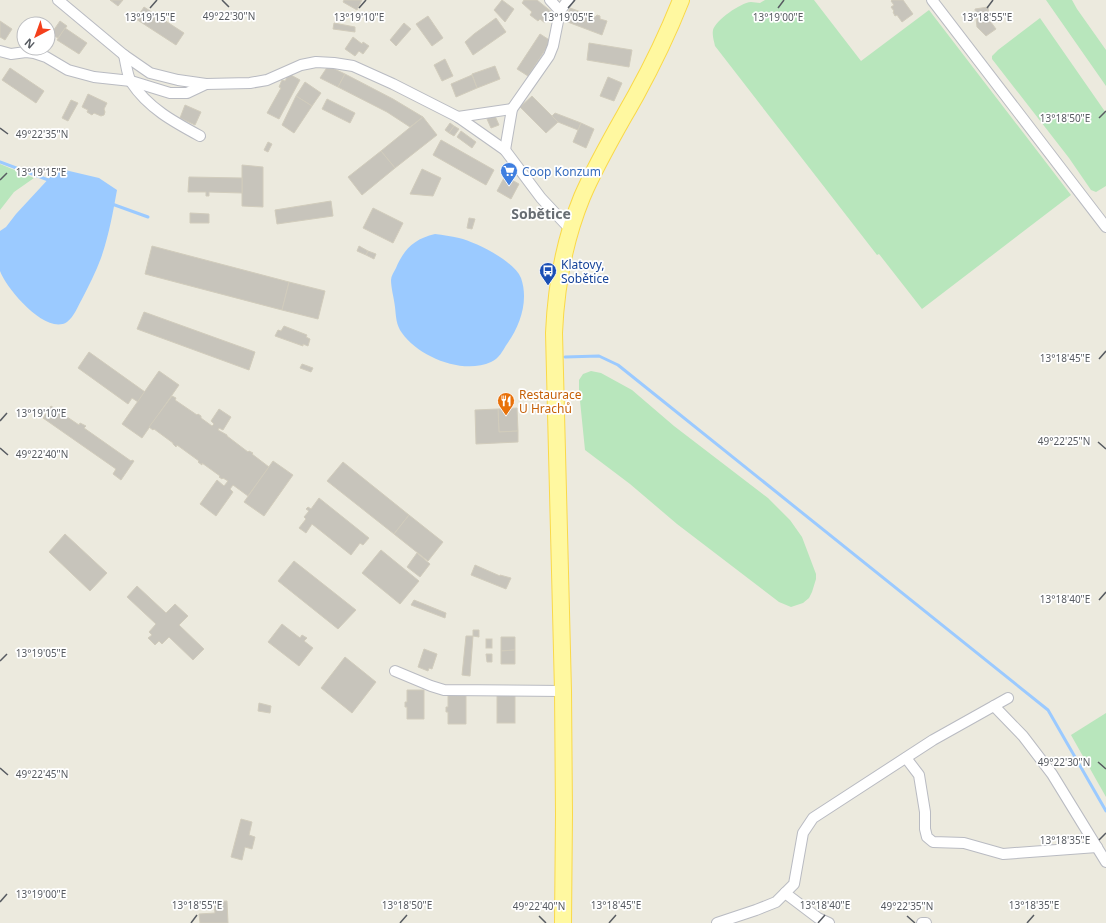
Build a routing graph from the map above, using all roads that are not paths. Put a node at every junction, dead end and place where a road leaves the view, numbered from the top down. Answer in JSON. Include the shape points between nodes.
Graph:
{"nodes":[{"id":1,"x":58,"y":0,"type":"edge"},
{"id":2,"x":550,"y":0,"type":"edge"},
{"id":3,"x":568,"y":0,"type":"edge"},
{"id":4,"x":681,"y":0,"type":"edge"},
{"id":5,"x":932,"y":0,"type":"edge"},
{"id":6,"x":560,"y":11,"type":"junction"},
{"id":7,"x":0,"y":51,"type":"edge"},
{"id":8,"x":124,"y":55,"type":"junction"},
{"id":9,"x":130,"y":81,"type":"junction"},
{"id":10,"x":206,"y":84,"type":"junction"},
{"id":11,"x":512,"y":109,"type":"junction"},
{"id":12,"x":458,"y":117,"type":"junction"},
{"id":13,"x":200,"y":136,"type":"dead end"},
{"id":14,"x":505,"y":150,"type":"junction"},
{"id":15,"x":1106,"y":227,"type":"edge"},
{"id":16,"x":570,"y":230,"type":"junction"},
{"id":17,"x":396,"y":671,"type":"dead end"},
{"id":18,"x":563,"y":691,"type":"junction"},
{"id":19,"x":1008,"y":698,"type":"dead end"},
{"id":20,"x":994,"y":706,"type":"junction"},
{"id":21,"x":906,"y":758,"type":"junction"},
{"id":22,"x":1097,"y":847,"type":"junction"},
{"id":23,"x":1106,"y":862,"type":"edge"},
{"id":24,"x":785,"y":892,"type":"junction"},
{"id":25,"x":733,"y":920,"type":"edge"},
{"id":26,"x":563,"y":923,"type":"edge"},
{"id":27,"x":718,"y":923,"type":"edge"},
{"id":28,"x":829,"y":923,"type":"edge"},
{"id":29,"x":922,"y":923,"type":"edge"},
{"id":30,"x":926,"y":923,"type":"edge"}],
"edges":[{"from":1,"to":8,"type":"street"},
{"from":2,"to":6,"type":"street"},
{"from":3,"to":6,"type":"street"},
{"from":4,"to":16,"type":"main road","via":[[652,65],[601,157]]},
{"from":5,"to":15,"type":"street"},
{"from":6,"to":11,"type":"street","via":[[554,46]]},
{"from":7,"to":9,"type":"street","via":[[12,54],[34,53],[68,70],[94,77]]},
{"from":8,"to":9,"type":"street"},
{"from":8,"to":10,"type":"street","via":[[150,73]]},
{"from":9,"to":10,"type":"street","via":[[170,93],[187,93]]},
{"from":9,"to":13,"type":"street","via":[[163,116]]},
{"from":10,"to":12,"type":"street","via":[[250,83],[267,80],[301,65],[316,62],[334,63],[352,66]]},
{"from":11,"to":12,"type":"street"},
{"from":11,"to":14,"type":"street"},
{"from":12,"to":14,"type":"street"},
{"from":14,"to":16,"type":"street","via":[[541,198]]},
{"from":16,"to":18,"type":"main road","via":[[560,270],[554,333]]},
{"from":17,"to":18,"type":"street","via":[[444,690]]},
{"from":18,"to":26,"type":"main road"},
{"from":19,"to":20,"type":"street"},
{"from":20,"to":21,"type":"street"},
{"from":20,"to":22,"type":"street","via":[[1023,736],[1052,774]]},
{"from":21,"to":22,"type":"street","via":[[919,775],[925,829],[927,837],[933,842],[964,843],[1003,854]]},
{"from":21,"to":24,"type":"street","via":[[813,818],[803,833],[794,884]]},
{"from":22,"to":23,"type":"street"},
{"from":24,"to":25,"type":"street","via":[[776,902]]},
{"from":24,"to":28,"type":"street","via":[[818,918]]},
{"from":25,"to":27,"type":"street"},
{"from":29,"to":30,"type":"street"}]}
